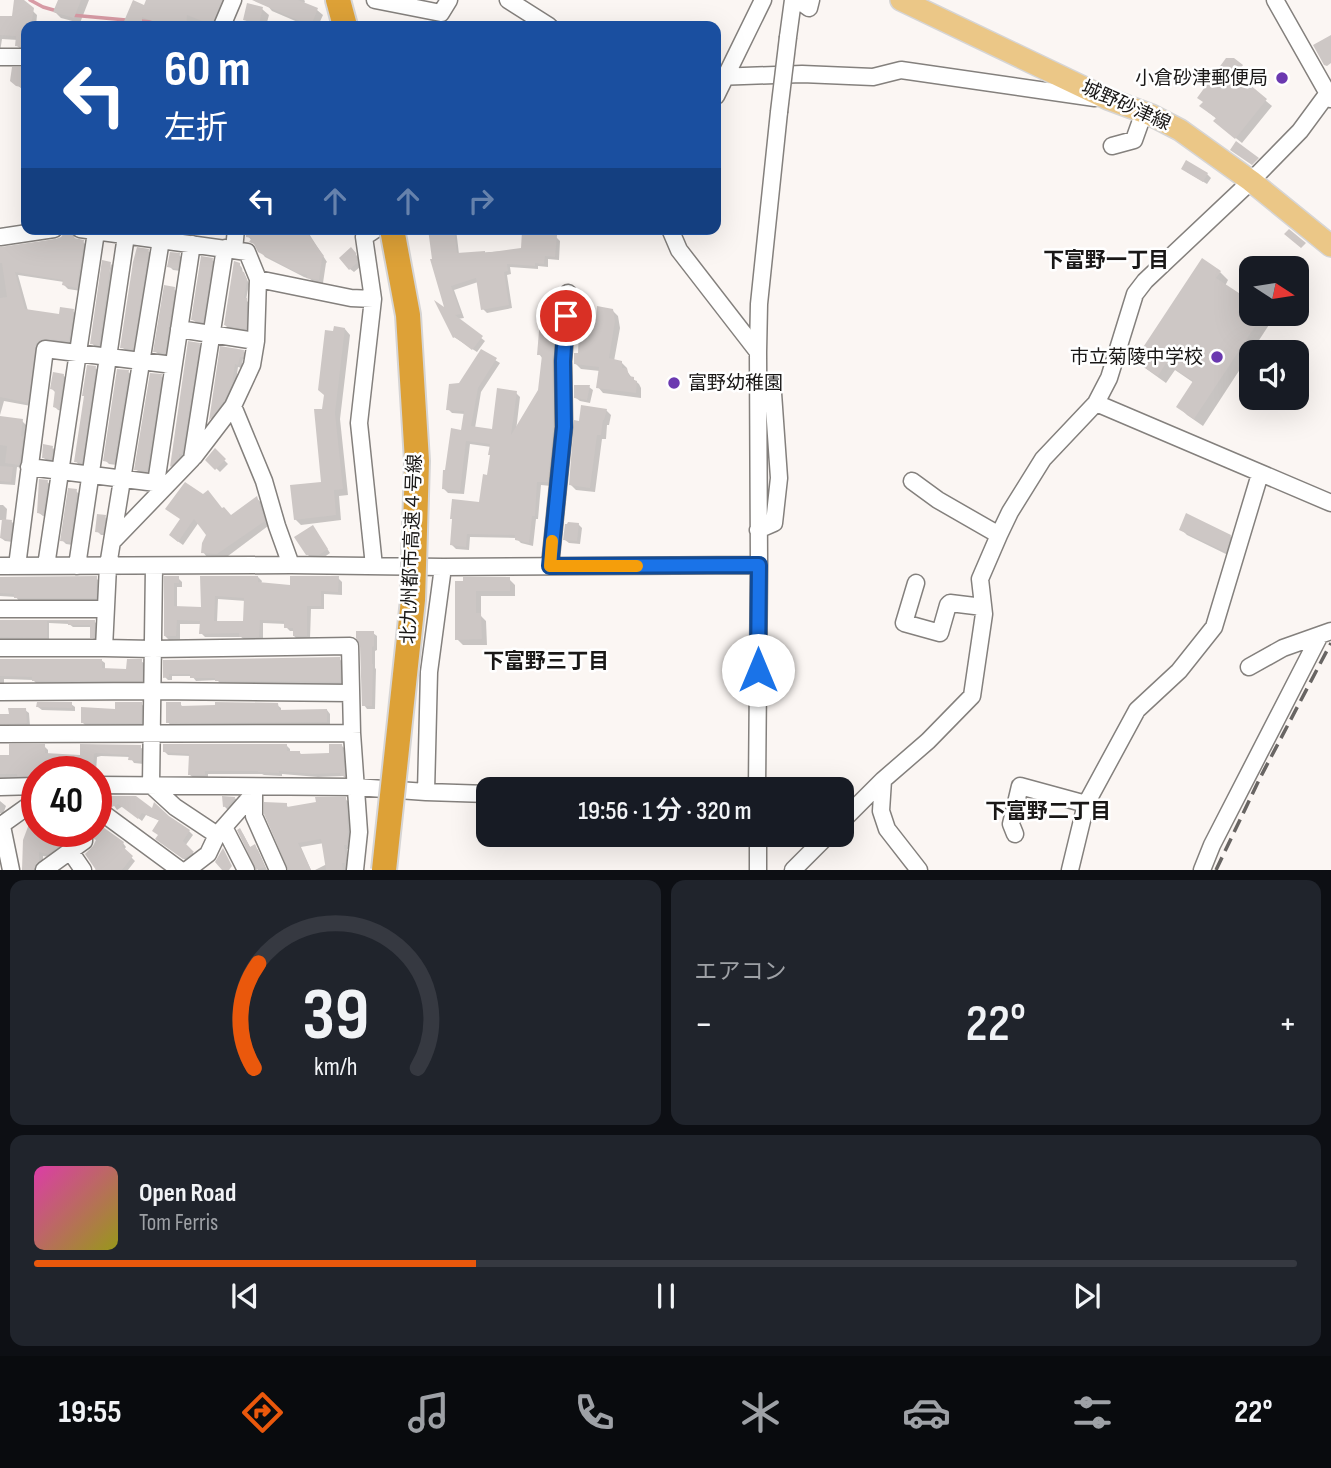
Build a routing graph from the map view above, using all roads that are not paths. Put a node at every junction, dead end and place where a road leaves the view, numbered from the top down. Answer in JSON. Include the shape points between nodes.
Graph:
{"nodes":[{"id":1,"x":233,"y":0,"type":"edge"},
{"id":2,"x":325,"y":0,"type":"edge"},
{"id":3,"x":338,"y":0,"type":"edge"},
{"id":4,"x":375,"y":0,"type":"edge"},
{"id":5,"x":449,"y":0,"type":"edge"},
{"id":6,"x":508,"y":0,"type":"edge"},
{"id":7,"x":763,"y":0,"type":"edge"},
{"id":8,"x":795,"y":0,"type":"edge"},
{"id":9,"x":811,"y":0,"type":"edge"},
{"id":10,"x":1275,"y":0,"type":"edge"},
{"id":11,"x":910,"y":2,"type":"edge"},
{"id":12,"x":224,"y":21,"type":"edge"},
{"id":13,"x":330,"y":21,"type":"edge"},
{"id":14,"x":344,"y":21,"type":"edge"},
{"id":15,"x":541,"y":21,"type":"edge"},
{"id":16,"x":0,"y":57,"type":"edge"},
{"id":17,"x":21,"y":57,"type":"edge"},
{"id":18,"x":721,"y":75,"type":"edge"},
{"id":19,"x":721,"y":77,"type":"edge"},
{"id":20,"x":1328,"y":85,"type":"edge"},
{"id":21,"x":1108,"y":99,"type":"junction"},
{"id":22,"x":1144,"y":112,"type":"junction"},
{"id":23,"x":1112,"y":146,"type":"dead end"},
{"id":24,"x":1251,"y":181,"type":"junction"},
{"id":25,"x":21,"y":234,"type":"edge"},
{"id":26,"x":88,"y":235,"type":"edge"},
{"id":27,"x":126,"y":235,"type":"edge"},
{"id":28,"x":136,"y":235,"type":"edge"},
{"id":29,"x":234,"y":235,"type":"edge"},
{"id":30,"x":367,"y":235,"type":"edge"},
{"id":31,"x":378,"y":235,"type":"edge"},
{"id":32,"x":394,"y":235,"type":"edge"},
{"id":33,"x":673,"y":235,"type":"edge"},
{"id":34,"x":0,"y":237,"type":"edge"},
{"id":35,"x":161,"y":240,"type":"junction"},
{"id":36,"x":192,"y":244,"type":"junction"},
{"id":37,"x":1331,"y":246,"type":"edge"},
{"id":38,"x":229,"y":249,"type":"junction"},
{"id":39,"x":258,"y":279,"type":"junction"},
{"id":40,"x":568,"y":293,"type":"dead end"},
{"id":41,"x":373,"y":299,"type":"junction"},
{"id":42,"x":179,"y":329,"type":"junction"},
{"id":43,"x":211,"y":335,"type":"junction"},
{"id":44,"x":256,"y":341,"type":"junction"},
{"id":45,"x":758,"y":352,"type":"junction"},
{"id":46,"x":78,"y":354,"type":"junction"},
{"id":47,"x":108,"y":357,"type":"junction"},
{"id":48,"x":141,"y":361,"type":"junction"},
{"id":49,"x":173,"y":365,"type":"junction"},
{"id":50,"x":1096,"y":403,"type":"junction"},
{"id":51,"x":233,"y":407,"type":"junction"},
{"id":52,"x":192,"y":459,"type":"junction"},
{"id":53,"x":29,"y":467,"type":"junction"},
{"id":54,"x":60,"y":471,"type":"junction"},
{"id":55,"x":1260,"y":474,"type":"junction"},
{"id":56,"x":90,"y":475,"type":"junction"},
{"id":57,"x":123,"y":479,"type":"junction"},
{"id":58,"x":912,"y":481,"type":"dead end"},
{"id":59,"x":1331,"y":503,"type":"edge"},
{"id":60,"x":999,"y":535,"type":"junction"},
{"id":61,"x":112,"y":542,"type":"junction"},
{"id":62,"x":291,"y":565,"type":"junction"},
{"id":63,"x":759,"y":565,"type":"junction"},
{"id":64,"x":8,"y":566,"type":"edge"},
{"id":65,"x":46,"y":566,"type":"junction"},
{"id":66,"x":77,"y":566,"type":"junction"},
{"id":67,"x":108,"y":566,"type":"junction"},
{"id":68,"x":374,"y":566,"type":"junction"},
{"id":69,"x":550,"y":566,"type":"junction"},
{"id":70,"x":154,"y":567,"type":"junction"},
{"id":71,"x":443,"y":567,"type":"junction"},
{"id":72,"x":916,"y":583,"type":"dead end"},
{"id":73,"x":983,"y":607,"type":"junction"},
{"id":74,"x":0,"y":609,"type":"edge"},
{"id":75,"x":106,"y":610,"type":"junction"},
{"id":76,"x":1326,"y":633,"type":"edge"},
{"id":77,"x":0,"y":648,"type":"edge"},
{"id":78,"x":104,"y":648,"type":"junction"},
{"id":79,"x":153,"y":649,"type":"junction"},
{"id":80,"x":1249,"y":667,"type":"dead end"},
{"id":81,"x":152,"y":691,"type":"junction"},
{"id":82,"x":0,"y":692,"type":"edge"},
{"id":83,"x":351,"y":693,"type":"junction"},
{"id":84,"x":152,"y":733,"type":"junction"},
{"id":85,"x":352,"y":733,"type":"junction"},
{"id":86,"x":0,"y":734,"type":"edge"},
{"id":87,"x":757,"y":777,"type":"edge"},
{"id":88,"x":883,"y":780,"type":"junction"},
{"id":89,"x":112,"y":785,"type":"edge"},
{"id":90,"x":151,"y":785,"type":"junction"},
{"id":91,"x":21,"y":786,"type":"edge"},
{"id":92,"x":0,"y":787,"type":"edge"},
{"id":93,"x":356,"y":787,"type":"junction"},
{"id":94,"x":254,"y":790,"type":"junction"},
{"id":95,"x":426,"y":792,"type":"junction"},
{"id":96,"x":476,"y":794,"type":"edge"},
{"id":97,"x":1086,"y":804,"type":"junction"},
{"id":98,"x":854,"y":809,"type":"edge"},
{"id":99,"x":21,"y":811,"type":"edge"},
{"id":100,"x":112,"y":820,"type":"edge"},
{"id":101,"x":1,"y":826,"type":"edge"},
{"id":102,"x":221,"y":831,"type":"junction"},
{"id":103,"x":1014,"y":834,"type":"dead end"},
{"id":104,"x":75,"y":847,"type":"edge"},
{"id":105,"x":758,"y":847,"type":"edge"},
{"id":106,"x":816,"y":847,"type":"edge"},
{"id":107,"x":69,"y":851,"type":"junction"},
{"id":108,"x":11,"y":870,"type":"edge"},
{"id":109,"x":44,"y":870,"type":"edge"},
{"id":110,"x":83,"y":870,"type":"edge"},
{"id":111,"x":180,"y":870,"type":"edge"},
{"id":112,"x":187,"y":870,"type":"edge"},
{"id":113,"x":246,"y":870,"type":"edge"},
{"id":114,"x":278,"y":870,"type":"edge"},
{"id":115,"x":355,"y":870,"type":"edge"},
{"id":116,"x":369,"y":870,"type":"edge"},
{"id":117,"x":384,"y":870,"type":"edge"},
{"id":118,"x":758,"y":870,"type":"edge"},
{"id":119,"x":793,"y":870,"type":"edge"},
{"id":120,"x":919,"y":870,"type":"edge"},
{"id":121,"x":1070,"y":870,"type":"edge"},
{"id":122,"x":1202,"y":870,"type":"edge"}],
"edges":[{"from":1,"to":12,"type":"street"},
{"from":2,"to":13,"type":"highway"},
{"from":3,"to":14,"type":"highway"},
{"from":4,"to":5,"type":"street","via":[[441,13]]},
{"from":6,"to":15,"type":"street"},
{"from":7,"to":18,"type":"street"},
{"from":8,"to":9,"type":"street","via":[[809,8]]},
{"from":8,"to":45,"type":"street","bridge":true,"via":[[779,112]]},
{"from":10,"to":20,"type":"street"},
{"from":11,"to":21,"type":"main road","name":"城野砂津線"},
{"from":16,"to":17,"type":"street"},
{"from":19,"to":21,"type":"street","via":[[873,77],[901,70]]},
{"from":20,"to":24,"type":"street","via":[[1300,131]]},
{"from":21,"to":22,"type":"main road","name":"城野砂津線"},
{"from":22,"to":23,"type":"street","via":[[1134,139]]},
{"from":22,"to":24,"type":"main road","name":"城野砂津線","via":[[1180,130]]},
{"from":24,"to":37,"type":"main road","name":"城野砂津線"},
{"from":24,"to":50,"type":"street","via":[[1135,294],[1109,378]]},
{"from":25,"to":34,"type":"street"},
{"from":26,"to":46,"type":"street"},
{"from":27,"to":47,"type":"street"},
{"from":28,"to":35,"type":"street"},
{"from":29,"to":38,"type":"street"},
{"from":30,"to":41,"type":"street"},
{"from":31,"to":116,"type":"highway","name":"北九州都市高速４号線","via":[[398,388],[401,524],[395,629]]},
{"from":32,"to":117,"type":"highway","name":"北九州都市高速４号線","bridge":true,"via":[[408,315],[417,461],[413,600]]},
{"from":33,"to":45,"type":"street","via":[[679,250]]},
{"from":35,"to":36,"type":"street"},
{"from":35,"to":48,"type":"street"},
{"from":36,"to":38,"type":"street"},
{"from":36,"to":42,"type":"street"},
{"from":38,"to":39,"type":"street","via":[[247,252]]},
{"from":38,"to":43,"type":"street"},
{"from":39,"to":41,"type":"street"},
{"from":39,"to":44,"type":"street"},
{"from":40,"to":69,"type":"street","via":[[564,427]]},
{"from":41,"to":68,"type":"street","via":[[359,423]]},
{"from":42,"to":43,"type":"street"},
{"from":42,"to":49,"type":"street"},
{"from":43,"to":44,"type":"street"},
{"from":43,"to":52,"type":"street"},
{"from":44,"to":51,"type":"street","via":[[252,365]]},
{"from":45,"to":63,"type":"street"},
{"from":46,"to":47,"type":"street"},
{"from":46,"to":53,"type":"street","via":[[45,349]]},
{"from":46,"to":54,"type":"street"},
{"from":47,"to":48,"type":"street"},
{"from":47,"to":56,"type":"street"},
{"from":48,"to":49,"type":"street"},
{"from":48,"to":57,"type":"street"},
{"from":49,"to":57,"type":"street","via":[[156,483]]},
{"from":50,"to":55,"type":"street"},
{"from":50,"to":60,"type":"street","via":[[1043,459]]},
{"from":51,"to":52,"type":"street"},
{"from":51,"to":62,"type":"street","via":[[264,481]]},
{"from":52,"to":61,"type":"street"},
{"from":53,"to":54,"type":"street"},
{"from":53,"to":64,"type":"street"},
{"from":54,"to":56,"type":"street"},
{"from":54,"to":65,"type":"street"},
{"from":55,"to":59,"type":"street"},
{"from":55,"to":97,"type":"street","via":[[1213,627],[1179,671],[1137,710]]},
{"from":56,"to":57,"type":"street"},
{"from":56,"to":66,"type":"street"},
{"from":57,"to":61,"type":"street"},
{"from":58,"to":60,"type":"street"},
{"from":60,"to":73,"type":"street","via":[[980,579]]},
{"from":61,"to":67,"type":"street"},
{"from":62,"to":68,"type":"street"},
{"from":62,"to":70,"type":"street"},
{"from":63,"to":69,"type":"street"},
{"from":63,"to":87,"type":"street"},
{"from":64,"to":65,"type":"street"},
{"from":65,"to":66,"type":"street"},
{"from":66,"to":67,"type":"street"},
{"from":67,"to":70,"type":"street"},
{"from":67,"to":75,"type":"street"},
{"from":68,"to":71,"type":"street"},
{"from":69,"to":71,"type":"street"},
{"from":70,"to":79,"type":"street"},
{"from":71,"to":95,"type":"street","via":[[429,672]]},
{"from":72,"to":73,"type":"street","via":[[904,623],[940,633],[950,603]]},
{"from":73,"to":88,"type":"street","via":[[971,696]]},
{"from":74,"to":75,"type":"street"},
{"from":75,"to":78,"type":"street"},
{"from":76,"to":80,"type":"street","via":[[1283,648]]},
{"from":76,"to":122,"type":"street"},
{"from":77,"to":78,"type":"street"},
{"from":78,"to":79,"type":"street"},
{"from":79,"to":81,"type":"street"},
{"from":79,"to":83,"type":"street","via":[[350,646]]},
{"from":81,"to":82,"type":"street"},
{"from":81,"to":83,"type":"street"},
{"from":81,"to":84,"type":"street"},
{"from":83,"to":85,"type":"street"},
{"from":84,"to":85,"type":"street"},
{"from":84,"to":86,"type":"street"},
{"from":84,"to":90,"type":"street"},
{"from":85,"to":93,"type":"street"},
{"from":88,"to":98,"type":"street"},
{"from":88,"to":120,"type":"street","via":[[881,811],[887,829]]},
{"from":89,"to":90,"type":"street"},
{"from":90,"to":94,"type":"street"},
{"from":90,"to":102,"type":"street","via":[[175,807]]},
{"from":91,"to":92,"type":"street"},
{"from":93,"to":94,"type":"street"},
{"from":93,"to":95,"type":"street"},
{"from":93,"to":115,"type":"street","via":[[359,832]]},
{"from":94,"to":102,"type":"street"},
{"from":94,"to":114,"type":"street","via":[[254,816]]},
{"from":95,"to":96,"type":"street"},
{"from":97,"to":103,"type":"street","via":[[1020,786],[1011,824]]},
{"from":97,"to":121,"type":"street"},
{"from":99,"to":101,"type":"street"},
{"from":100,"to":111,"type":"street"},
{"from":101,"to":108,"type":"street"},
{"from":102,"to":112,"type":"street","via":[[208,854]]},
{"from":102,"to":113,"type":"street"},
{"from":104,"to":107,"type":"street"},
{"from":105,"to":118,"type":"street"},
{"from":106,"to":119,"type":"street"},
{"from":107,"to":109,"type":"street"},
{"from":107,"to":110,"type":"street"}]}
